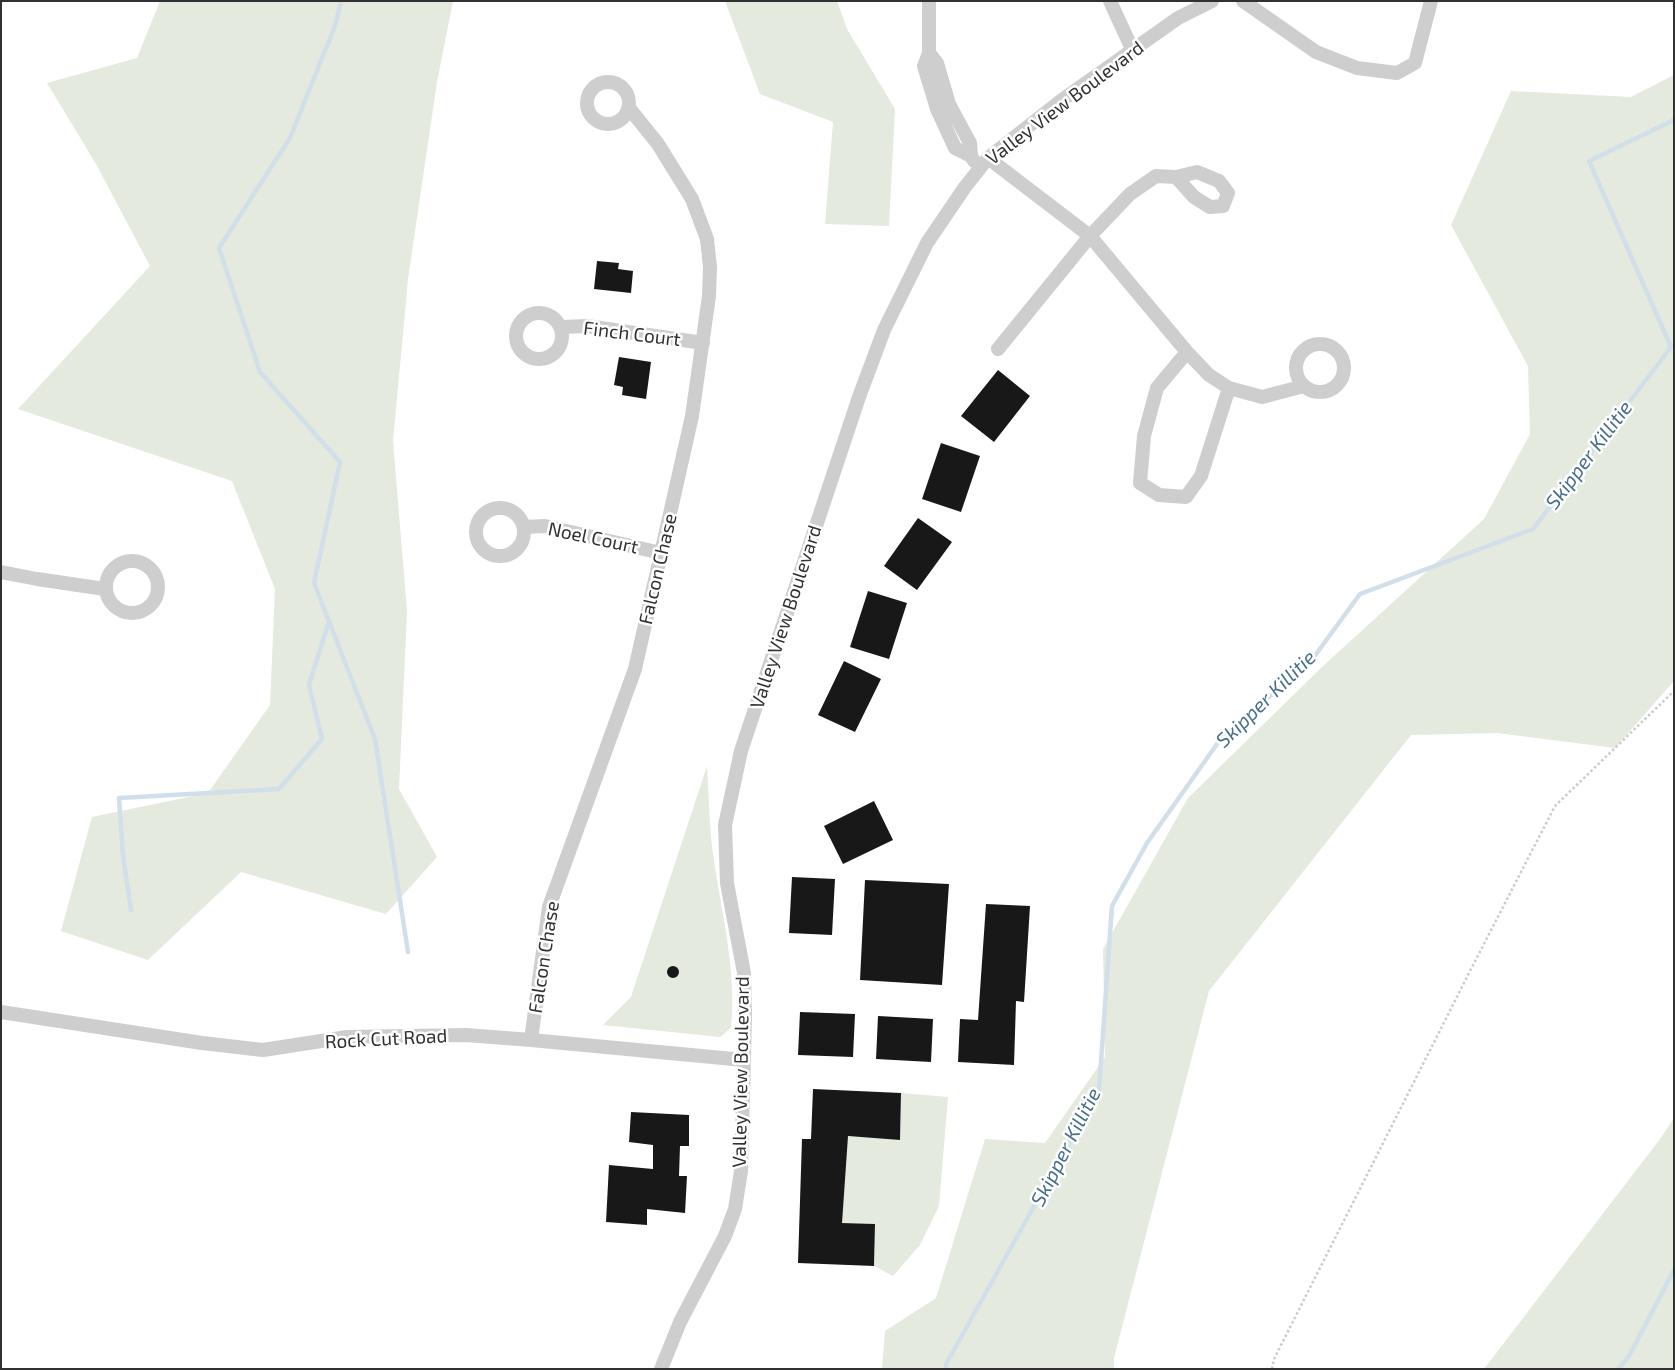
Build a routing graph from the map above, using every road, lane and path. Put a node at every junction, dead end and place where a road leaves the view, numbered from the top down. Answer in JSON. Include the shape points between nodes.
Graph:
{"nodes":[{"id":1,"x":929,"y":1,"type":"edge"},
{"id":2,"x":1110,"y":1,"type":"edge"},
{"id":3,"x":1212,"y":1,"type":"edge"},
{"id":4,"x":1243,"y":1,"type":"edge"},
{"id":5,"x":1431,"y":1,"type":"edge"},
{"id":6,"x":1133,"y":51,"type":"junction"},
{"id":7,"x":629,"y":108,"type":"dead end"},
{"id":8,"x":988,"y":158,"type":"junction"},
{"id":9,"x":978,"y":169,"type":"junction"},
{"id":10,"x":1176,"y":177,"type":"dead end"},
{"id":11,"x":1090,"y":236,"type":"junction"},
{"id":12,"x":561,"y":326,"type":"dead end"},
{"id":13,"x":703,"y":343,"type":"junction"},
{"id":14,"x":998,"y":348,"type":"dead end"},
{"id":15,"x":1187,"y":352,"type":"junction"},
{"id":16,"x":1304,"y":386,"type":"dead end"},
{"id":17,"x":1229,"y":388,"type":"junction"},
{"id":18,"x":524,"y":527,"type":"dead end"},
{"id":19,"x":661,"y":553,"type":"junction"},
{"id":20,"x":1,"y":572,"type":"edge"},
{"id":21,"x":105,"y":588,"type":"dead end"},
{"id":22,"x":1674,"y":691,"type":"edge"},
{"id":23,"x":1,"y":1012,"type":"edge"},
{"id":24,"x":532,"y":1040,"type":"junction"},
{"id":25,"x":744,"y":1060,"type":"junction"},
{"id":26,"x":661,"y":1369,"type":"edge"},
{"id":27,"x":1272,"y":1369,"type":"edge"}],
"edges":[{"from":1,"to":9,"type":"street","via":[[929,53],[937,63],[949,104],[970,143],[971,156]]},
{"from":2,"to":6,"type":"street"},
{"from":3,"to":6,"type":"street","name":"Valley View Boulevard","via":[[1178,18]]},
{"from":4,"to":5,"type":"street","via":[[1316,52],[1357,68],[1397,72],[1415,63]]},
{"from":6,"to":8,"type":"street","name":"Valley View Boulevard","via":[[1062,100]]},
{"from":7,"to":13,"type":"street","name":"Falcon Chase","via":[[658,144],[692,199],[707,239],[710,267]]},
{"from":8,"to":9,"type":"street","name":"Valley View Boulevard"},
{"from":8,"to":11,"type":"street"},
{"from":9,"to":25,"type":"street","name":"Valley View Boulevard","via":[[927,243],[884,330],[741,752],[725,826],[727,883],[744,973]]},
{"from":10,"to":11,"type":"street","via":[[1156,176],[1130,194]]},
{"from":11,"to":14,"type":"street"},
{"from":11,"to":15,"type":"street"},
{"from":12,"to":13,"type":"street","name":"Finch Court","via":[[586,326]]},
{"from":13,"to":19,"type":"street","name":"Falcon Chase","via":[[692,416]]},
{"from":15,"to":17,"type":"street","via":[[1209,375]]},
{"from":15,"to":17,"type":"street","via":[[1157,388],[1144,436],[1140,482],[1159,495],[1186,496],[1201,476]]},
{"from":16,"to":17,"type":"street","via":[[1262,397]]},
{"from":18,"to":19,"type":"street","name":"Noel Court","via":[[545,526]]},
{"from":19,"to":24,"type":"street","name":"Falcon Chase","via":[[635,668],[549,907]]},
{"from":20,"to":21,"type":"street"},
{"from":22,"to":27,"type":"path","via":[[1556,806],[1274,1359]]},
{"from":23,"to":24,"type":"street","name":"Rock Cut Road","via":[[263,1050],[347,1037],[466,1035]]},
{"from":24,"to":25,"type":"street","name":"Rock Cut Road"},
{"from":25,"to":26,"type":"street","name":"Valley View Boulevard","via":[[741,1171],[735,1209]]}]}
